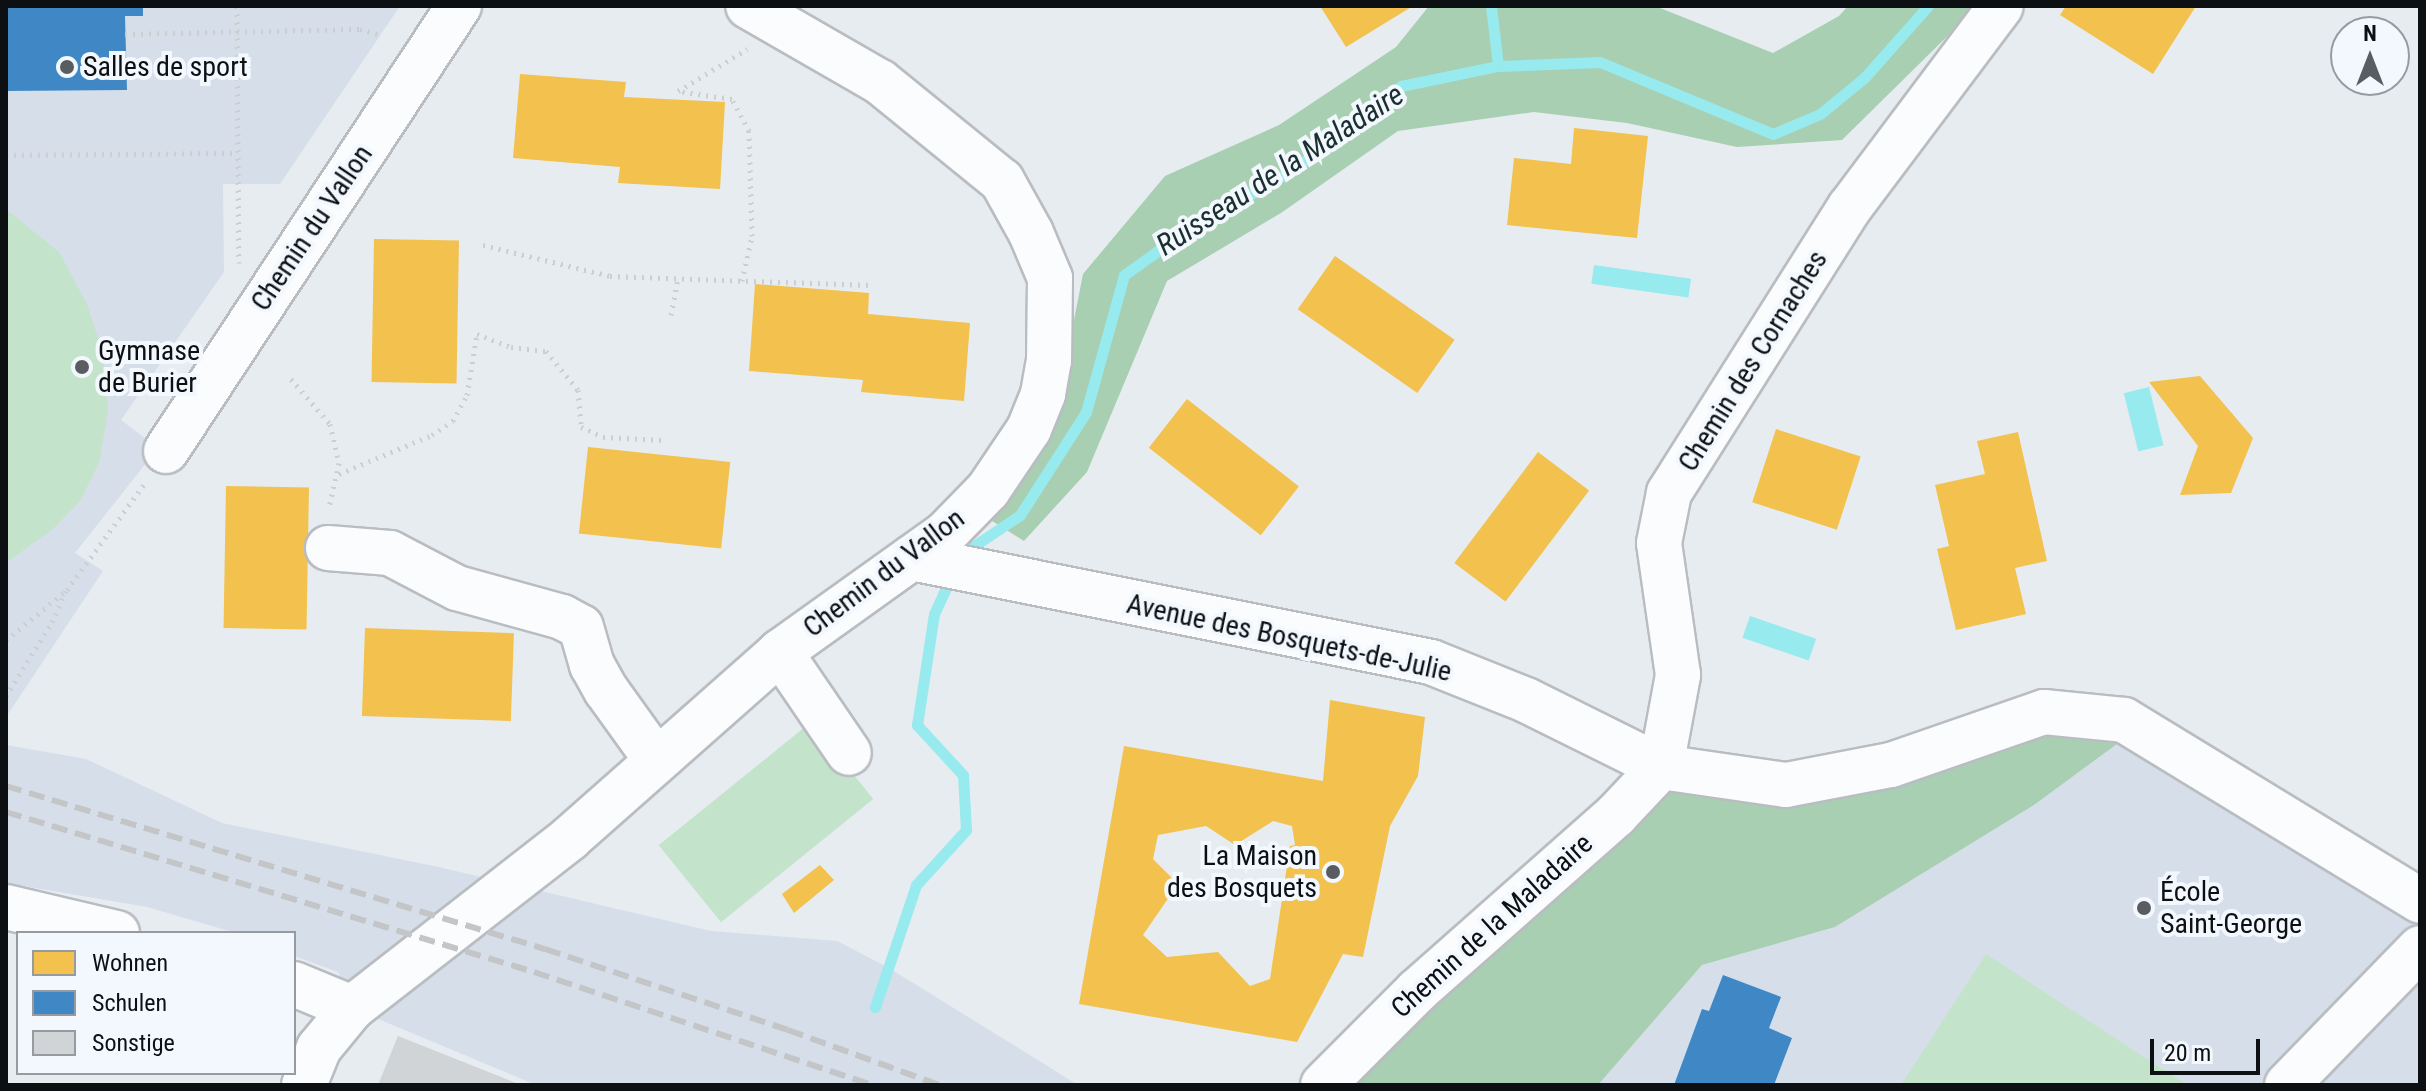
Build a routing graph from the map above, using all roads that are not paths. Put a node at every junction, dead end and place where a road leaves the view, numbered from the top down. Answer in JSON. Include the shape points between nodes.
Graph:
{"nodes":[{"id":1,"x":459,"y":6,"type":"edge"},
{"id":2,"x":2001,"y":6,"type":"edge"},
{"id":3,"x":763,"y":16,"type":"edge"},
{"id":4,"x":166,"y":451,"type":"road end"},
{"id":5,"x":327,"y":534,"type":"road end"},
{"id":6,"x":926,"y":561,"type":"junction"},
{"id":7,"x":780,"y":652,"type":"junction"},
{"id":8,"x":849,"y":753,"type":"dead end"},
{"id":9,"x":657,"y":761,"type":"junction"},
{"id":10,"x":1661,"y":767,"type":"junction"},
{"id":11,"x":2420,"y":901,"type":"edge"},
{"id":12,"x":6,"y":907,"type":"edge"},
{"id":13,"x":108,"y":931,"type":"edge"},
{"id":14,"x":2420,"y":948,"type":"edge"},
{"id":15,"x":296,"y":985,"type":"edge"},
{"id":16,"x":352,"y":1008,"type":"junction"},
{"id":17,"x":304,"y":1085,"type":"edge"},
{"id":18,"x":1323,"y":1085,"type":"edge"},
{"id":19,"x":2287,"y":1085,"type":"edge"}],
"edges":[{"from":1,"to":4,"type":"street","name":"Chemin du Vallon"},
{"from":2,"to":10,"type":"street","name":"Chemin des Cornaches","via":[[1850,207],[1669,493],[1659,543],[1678,675]]},
{"from":3,"to":6,"type":"street","name":"Chemin du Vallon","via":[[880,82],[1002,181],[1050,278],[1049,361],[1029,429],[988,490]]},
{"from":5,"to":9,"type":"street","via":[[390,553],[457,588],[581,627],[606,690]]},
{"from":6,"to":7,"type":"street","name":"Chemin du Vallon"},
{"from":6,"to":10,"type":"street","name":"Avenue des Bosquets-de-Julie","via":[[1431,662],[1526,700]]},
{"from":7,"to":8,"type":"street"},
{"from":7,"to":9,"type":"street","name":"Chemin du Vallon"},
{"from":9,"to":16,"type":"street","name":"Chemin du Vallon","via":[[570,838]]},
{"from":10,"to":11,"type":"street","name":"Avenue des Bosquets-de-Julie","via":[[1786,785],[1891,765],[2044,712],[2124,720]]},
{"from":10,"to":18,"type":"street","name":"Chemin de la Maladaire","via":[[1616,815],[1417,991]]},
{"from":12,"to":13,"type":"street"},
{"from":14,"to":19,"type":"street"},
{"from":15,"to":16,"type":"street"},
{"from":16,"to":17,"type":"street","name":"Chemin du Vallon","via":[[319,1048]]}]}
